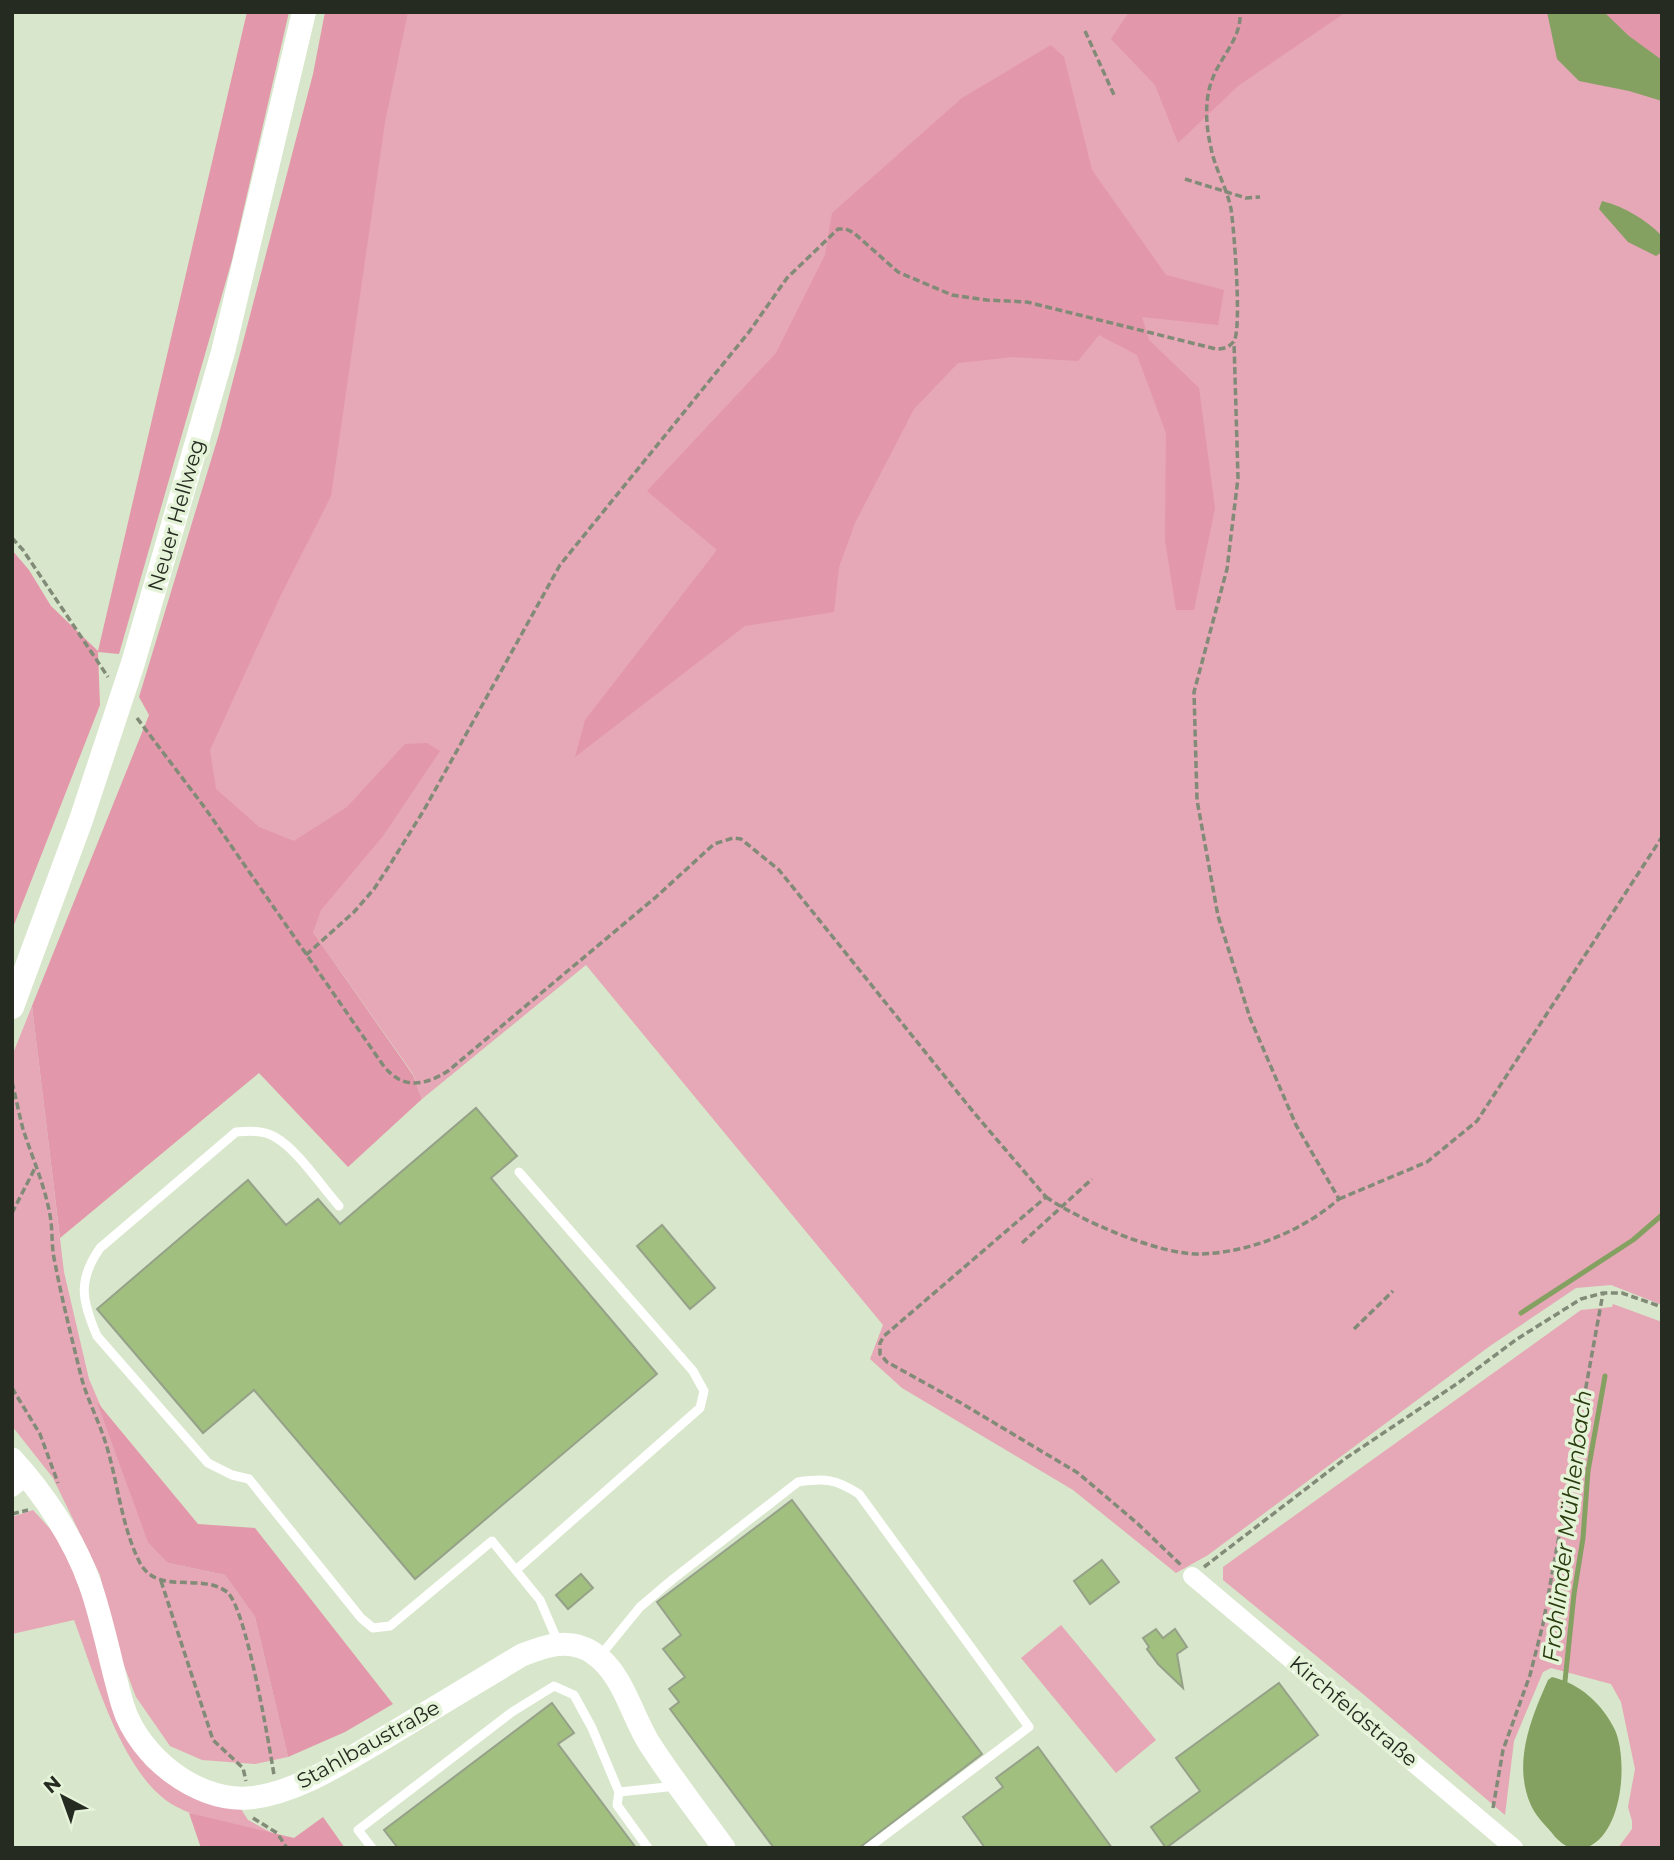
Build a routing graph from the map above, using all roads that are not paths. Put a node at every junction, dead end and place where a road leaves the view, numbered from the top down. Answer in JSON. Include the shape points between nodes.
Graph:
{"nodes":[{"id":1,"x":304,"y":12,"type":"edge"},
{"id":2,"x":12,"y":1007,"type":"edge"},
{"id":3,"x":519,"y":1172,"type":"dead end"},
{"id":4,"x":339,"y":1206,"type":"dead end"},
{"id":5,"x":17,"y":1474,"type":"edge"},
{"id":6,"x":516,"y":1570,"type":"junction"},
{"id":7,"x":1192,"y":1576,"type":"road end"},
{"id":8,"x":559,"y":1644,"type":"junction"},
{"id":9,"x":598,"y":1658,"type":"junction"},
{"id":10,"x":679,"y":1785,"type":"junction"},
{"id":11,"x":619,"y":1792,"type":"junction"},
{"id":12,"x":372,"y":1848,"type":"edge"},
{"id":13,"x":648,"y":1848,"type":"edge"},
{"id":14,"x":724,"y":1848,"type":"edge"},
{"id":15,"x":868,"y":1848,"type":"edge"},
{"id":16,"x":1514,"y":1848,"type":"edge"}],
"edges":[{"from":1,"to":2,"type":"main road","name":"Neuer Hellweg","via":[[223,352],[136,650],[81,820]]},
{"from":3,"to":6,"type":"lane","via":[[693,1371],[704,1391],[700,1408]]},
{"from":4,"to":6,"type":"lane","via":[[274,1136],[236,1132],[95,1254],[85,1274],[83,1293],[97,1336],[208,1463],[248,1479],[373,1628],[390,1626],[492,1541]]},
{"from":5,"to":8,"type":"street","name":"Stahlbaustraße","via":[[71,1541],[89,1580],[124,1710],[135,1732],[163,1765],[203,1791],[247,1798],[299,1785],[522,1655]]},
{"from":6,"to":8,"type":"lane","via":[[540,1600]]},
{"from":7,"to":16,"type":"street","name":"Kirchfeldstraße"},
{"from":8,"to":9,"type":"street","via":[[581,1647]]},
{"from":9,"to":10,"type":"street","via":[[623,1688],[649,1743]]},
{"from":9,"to":15,"type":"lane","via":[[640,1607],[798,1482],[821,1479],[842,1483],[859,1494],[1030,1727]]},
{"from":10,"to":11,"type":"lane"},
{"from":10,"to":14,"type":"street"},
{"from":11,"to":12,"type":"lane","via":[[575,1695],[554,1685],[358,1830]]},
{"from":11,"to":13,"type":"lane","via":[[617,1805]]}]}
